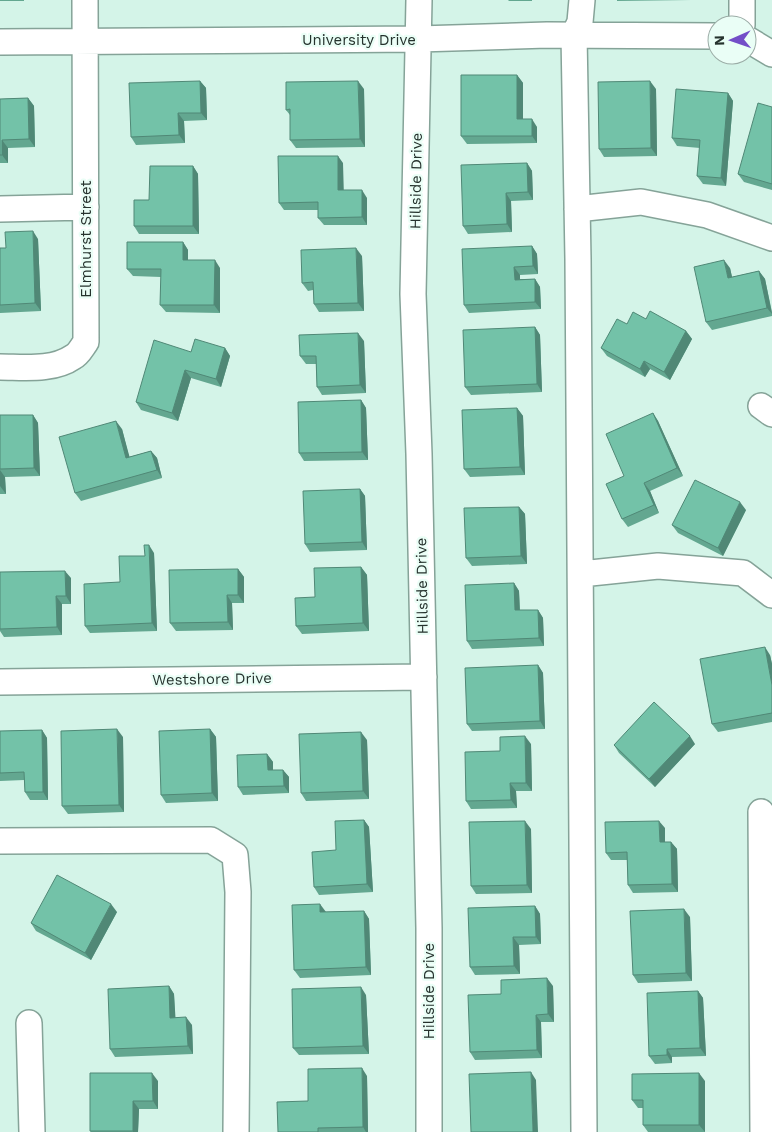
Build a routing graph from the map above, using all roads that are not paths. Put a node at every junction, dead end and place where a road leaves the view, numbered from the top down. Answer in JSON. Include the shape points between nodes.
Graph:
{"nodes":[{"id":1,"x":85,"y":0,"type":"edge"},
{"id":2,"x":419,"y":0,"type":"edge"},
{"id":3,"x":582,"y":0,"type":"edge"},
{"id":4,"x":742,"y":0,"type":"edge"},
{"id":5,"x":742,"y":15,"type":"edge"},
{"id":6,"x":574,"y":35,"type":"junction"},
{"id":7,"x":707,"y":36,"type":"edge"},
{"id":8,"x":419,"y":39,"type":"junction"},
{"id":9,"x":86,"y":41,"type":"junction"},
{"id":10,"x":0,"y":42,"type":"edge"},
{"id":11,"x":757,"y":45,"type":"edge"},
{"id":12,"x":772,"y":54,"type":"edge"},
{"id":13,"x":86,"y":207,"type":"junction"},
{"id":14,"x":0,"y":209,"type":"edge"},
{"id":15,"x":577,"y":209,"type":"junction"},
{"id":16,"x":772,"y":238,"type":"edge"},
{"id":17,"x":0,"y":368,"type":"edge"},
{"id":18,"x":581,"y":574,"type":"junction"},
{"id":19,"x":772,"y":595,"type":"edge"},
{"id":20,"x":424,"y":677,"type":"junction"},
{"id":21,"x":0,"y":682,"type":"edge"},
{"id":22,"x":761,"y":812,"type":"dead end"},
{"id":23,"x":0,"y":841,"type":"edge"},
{"id":24,"x":29,"y":1023,"type":"dead end"},
{"id":25,"x":767,"y":1059,"type":"edge"},
{"id":26,"x":32,"y":1132,"type":"edge"},
{"id":27,"x":236,"y":1132,"type":"edge"},
{"id":28,"x":429,"y":1132,"type":"edge"},
{"id":29,"x":584,"y":1132,"type":"edge"},
{"id":30,"x":763,"y":1132,"type":"edge"}],
"edges":[{"from":1,"to":9,"type":"street","name":"Elmhurst Street"},
{"from":2,"to":8,"type":"street","name":"Hillside Drive"},
{"from":3,"to":6,"type":"street","via":[[580,22]]},
{"from":4,"to":5,"type":"street"},
{"from":6,"to":7,"type":"street","name":"University Drive"},
{"from":6,"to":8,"type":"street","name":"University Drive"},
{"from":6,"to":15,"type":"street"},
{"from":8,"to":9,"type":"street","name":"University Drive"},
{"from":8,"to":20,"type":"street","name":"Hillside Drive","via":[[413,294]]},
{"from":9,"to":10,"type":"street","name":"University Drive"},
{"from":9,"to":13,"type":"street","name":"Elmhurst Street"},
{"from":11,"to":12,"type":"street"},
{"from":13,"to":14,"type":"street"},
{"from":13,"to":17,"type":"street","name":"Elmhurst Street","via":[[86,342],[75,356],[60,364]]},
{"from":15,"to":16,"type":"street","via":[[641,202],[707,215]]},
{"from":15,"to":18,"type":"street"},
{"from":18,"to":19,"type":"street","via":[[658,566],[743,573]]},
{"from":18,"to":29,"type":"street"},
{"from":20,"to":21,"type":"street","name":"Westshore Drive"},
{"from":20,"to":28,"type":"street","name":"Hillside Drive"},
{"from":22,"to":25,"type":"street"},
{"from":23,"to":27,"type":"street","via":[[211,840],[235,855],[238,892]]},
{"from":24,"to":26,"type":"street"},
{"from":25,"to":30,"type":"street"}]}
